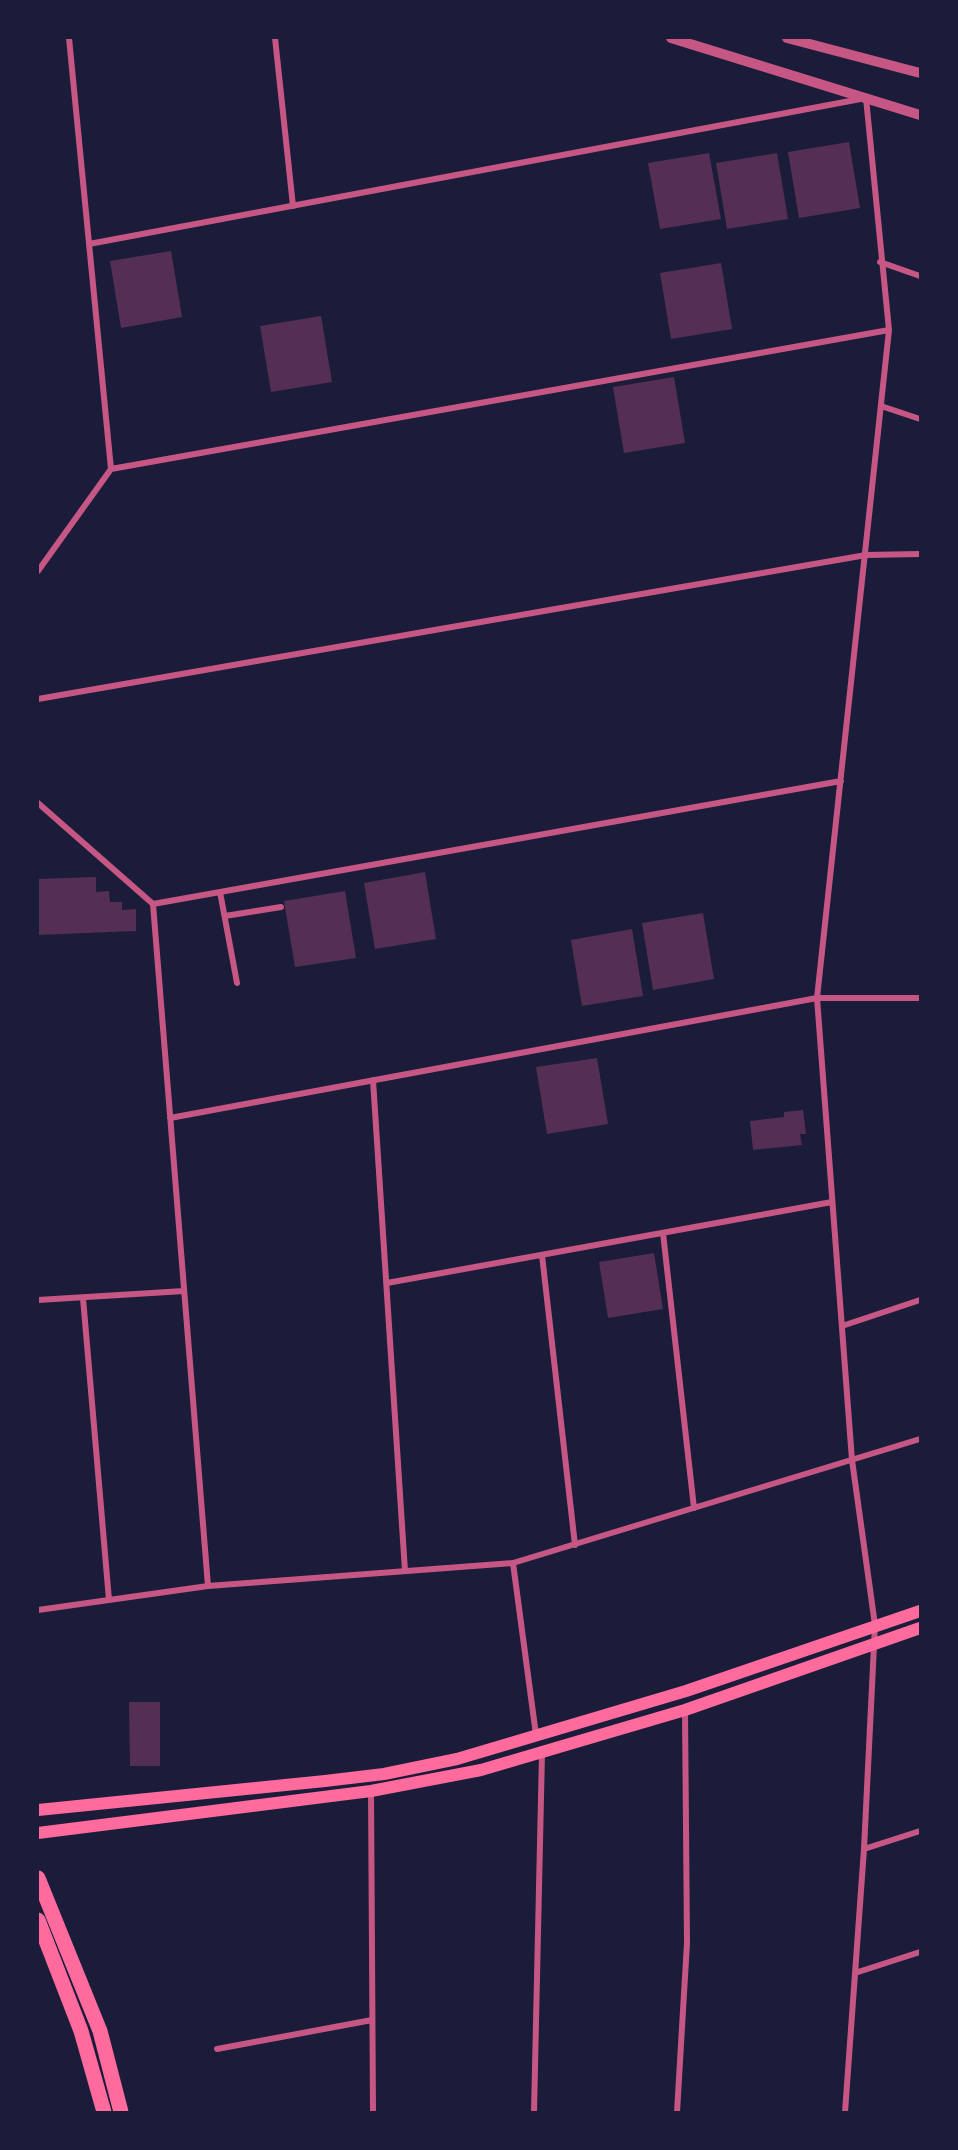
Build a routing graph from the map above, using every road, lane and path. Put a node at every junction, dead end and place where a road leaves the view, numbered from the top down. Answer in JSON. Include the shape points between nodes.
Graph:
{"nodes":[{"id":1,"x":69,"y":38,"type":"edge"},
{"id":2,"x":275,"y":38,"type":"edge"},
{"id":3,"x":670,"y":38,"type":"edge"},
{"id":4,"x":787,"y":38,"type":"edge"},
{"id":5,"x":921,"y":73,"type":"edge"},
{"id":6,"x":866,"y":98,"type":"junction"},
{"id":7,"x":921,"y":115,"type":"edge"},
{"id":8,"x":293,"y":206,"type":"junction"},
{"id":9,"x":89,"y":244,"type":"junction"},
{"id":10,"x":880,"y":262,"type":"junction"},
{"id":11,"x":921,"y":276,"type":"edge"},
{"id":12,"x":889,"y":330,"type":"junction"},
{"id":13,"x":881,"y":406,"type":"junction"},
{"id":14,"x":921,"y":419,"type":"edge"},
{"id":15,"x":111,"y":469,"type":"junction"},
{"id":16,"x":921,"y":554,"type":"edge"},
{"id":17,"x":866,"y":555,"type":"junction"},
{"id":18,"x":38,"y":571,"type":"edge"},
{"id":19,"x":38,"y":699,"type":"edge"},
{"id":20,"x":841,"y":781,"type":"junction"},
{"id":21,"x":38,"y":803,"type":"edge"},
{"id":22,"x":220,"y":892,"type":"junction"},
{"id":23,"x":153,"y":904,"type":"junction"},
{"id":24,"x":282,"y":907,"type":"dead end"},
{"id":25,"x":225,"y":916,"type":"junction"},
{"id":26,"x":237,"y":983,"type":"dead end"},
{"id":27,"x":817,"y":998,"type":"junction"},
{"id":28,"x":921,"y":998,"type":"edge"},
{"id":29,"x":373,"y":1080,"type":"junction"},
{"id":30,"x":170,"y":1118,"type":"junction"},
{"id":31,"x":832,"y":1202,"type":"junction"},
{"id":32,"x":663,"y":1233,"type":"junction"},
{"id":33,"x":542,"y":1255,"type":"junction"},
{"id":34,"x":387,"y":1283,"type":"junction"},
{"id":35,"x":184,"y":1292,"type":"junction"},
{"id":36,"x":83,"y":1298,"type":"junction"},
{"id":37,"x":38,"y":1300,"type":"edge"},
{"id":38,"x":921,"y":1300,"type":"edge"},
{"id":39,"x":842,"y":1326,"type":"junction"},
{"id":40,"x":921,"y":1439,"type":"edge"},
{"id":41,"x":852,"y":1460,"type":"junction"},
{"id":42,"x":694,"y":1508,"type":"junction"},
{"id":43,"x":575,"y":1545,"type":"junction"},
{"id":44,"x":513,"y":1563,"type":"junction"},
{"id":45,"x":405,"y":1571,"type":"junction"},
{"id":46,"x":208,"y":1586,"type":"junction"},
{"id":47,"x":109,"y":1600,"type":"junction"},
{"id":48,"x":38,"y":1610,"type":"edge"},
{"id":49,"x":921,"y":1611,"type":"edge"},
{"id":50,"x":874,"y":1625,"type":"junction"},
{"id":51,"x":921,"y":1628,"type":"edge"},
{"id":52,"x":874,"y":1644,"type":"junction"},
{"id":53,"x":685,"y":1710,"type":"junction"},
{"id":54,"x":536,"y":1735,"type":"junction"},
{"id":55,"x":542,"y":1753,"type":"junction"},
{"id":56,"x":371,"y":1791,"type":"junction"},
{"id":57,"x":38,"y":1810,"type":"edge"},
{"id":58,"x":921,"y":1831,"type":"edge"},
{"id":59,"x":38,"y":1833,"type":"edge"},
{"id":60,"x":864,"y":1849,"type":"junction"},
{"id":61,"x":38,"y":1878,"type":"edge"},
{"id":62,"x":38,"y":1920,"type":"edge"},
{"id":63,"x":921,"y":1952,"type":"edge"},
{"id":64,"x":855,"y":1973,"type":"junction"},
{"id":65,"x":372,"y":2019,"type":"junction"},
{"id":66,"x":217,"y":2049,"type":"dead end"},
{"id":67,"x":104,"y":2112,"type":"edge"},
{"id":68,"x":121,"y":2112,"type":"edge"},
{"id":69,"x":373,"y":2112,"type":"edge"},
{"id":70,"x":534,"y":2112,"type":"edge"},
{"id":71,"x":677,"y":2112,"type":"edge"},
{"id":72,"x":845,"y":2112,"type":"edge"}],
"edges":[{"from":1,"to":9,"type":"street"},
{"from":2,"to":8,"type":"street"},
{"from":3,"to":6,"type":"street"},
{"from":4,"to":5,"type":"street"},
{"from":6,"to":7,"type":"street"},
{"from":6,"to":8,"type":"street"},
{"from":6,"to":10,"type":"street"},
{"from":8,"to":9,"type":"street"},
{"from":9,"to":15,"type":"street"},
{"from":10,"to":11,"type":"street"},
{"from":10,"to":12,"type":"street"},
{"from":12,"to":13,"type":"street"},
{"from":12,"to":15,"type":"street"},
{"from":13,"to":14,"type":"street"},
{"from":13,"to":17,"type":"street"},
{"from":15,"to":18,"type":"street"},
{"from":16,"to":17,"type":"street"},
{"from":17,"to":19,"type":"street"},
{"from":17,"to":20,"type":"street"},
{"from":20,"to":22,"type":"street"},
{"from":20,"to":27,"type":"street"},
{"from":21,"to":23,"type":"street"},
{"from":22,"to":23,"type":"street"},
{"from":22,"to":25,"type":"street"},
{"from":23,"to":30,"type":"street"},
{"from":24,"to":25,"type":"street"},
{"from":25,"to":26,"type":"street"},
{"from":27,"to":28,"type":"street"},
{"from":27,"to":29,"type":"street"},
{"from":27,"to":31,"type":"street"},
{"from":29,"to":30,"type":"street"},
{"from":29,"to":34,"type":"street"},
{"from":30,"to":35,"type":"street"},
{"from":31,"to":32,"type":"street"},
{"from":31,"to":39,"type":"street"},
{"from":32,"to":33,"type":"street"},
{"from":32,"to":42,"type":"street"},
{"from":33,"to":34,"type":"street"},
{"from":33,"to":43,"type":"street"},
{"from":34,"to":45,"type":"street"},
{"from":35,"to":36,"type":"street"},
{"from":35,"to":46,"type":"street"},
{"from":36,"to":37,"type":"street"},
{"from":36,"to":47,"type":"street"},
{"from":38,"to":39,"type":"street"},
{"from":39,"to":41,"type":"street"},
{"from":40,"to":41,"type":"street"},
{"from":41,"to":42,"type":"street"},
{"from":41,"to":50,"type":"street"},
{"from":42,"to":43,"type":"street"},
{"from":43,"to":44,"type":"street"},
{"from":44,"to":45,"type":"street"},
{"from":44,"to":54,"type":"street"},
{"from":45,"to":46,"type":"street"},
{"from":46,"to":47,"type":"street"},
{"from":47,"to":48,"type":"street"},
{"from":49,"to":50,"type":"main road"},
{"from":50,"to":52,"type":"street"},
{"from":50,"to":54,"type":"main road","via":[[686,1691]]},
{"from":51,"to":52,"type":"main road"},
{"from":52,"to":53,"type":"main road"},
{"from":52,"to":60,"type":"street"},
{"from":53,"to":55,"type":"main road"},
{"from":53,"to":71,"type":"street","via":[[687,1943]]},
{"from":54,"to":57,"type":"main road","via":[[457,1759],[384,1774]]},
{"from":55,"to":56,"type":"main road","via":[[481,1770]]},
{"from":55,"to":70,"type":"street"},
{"from":56,"to":59,"type":"main road"},
{"from":56,"to":65,"type":"street"},
{"from":58,"to":60,"type":"street"},
{"from":60,"to":64,"type":"street"},
{"from":61,"to":68,"type":"main road","via":[[100,2031]]},
{"from":62,"to":67,"type":"main road","via":[[81,2031]]},
{"from":63,"to":64,"type":"street"},
{"from":64,"to":72,"type":"street"},
{"from":65,"to":66,"type":"street"},
{"from":65,"to":69,"type":"street"}]}
